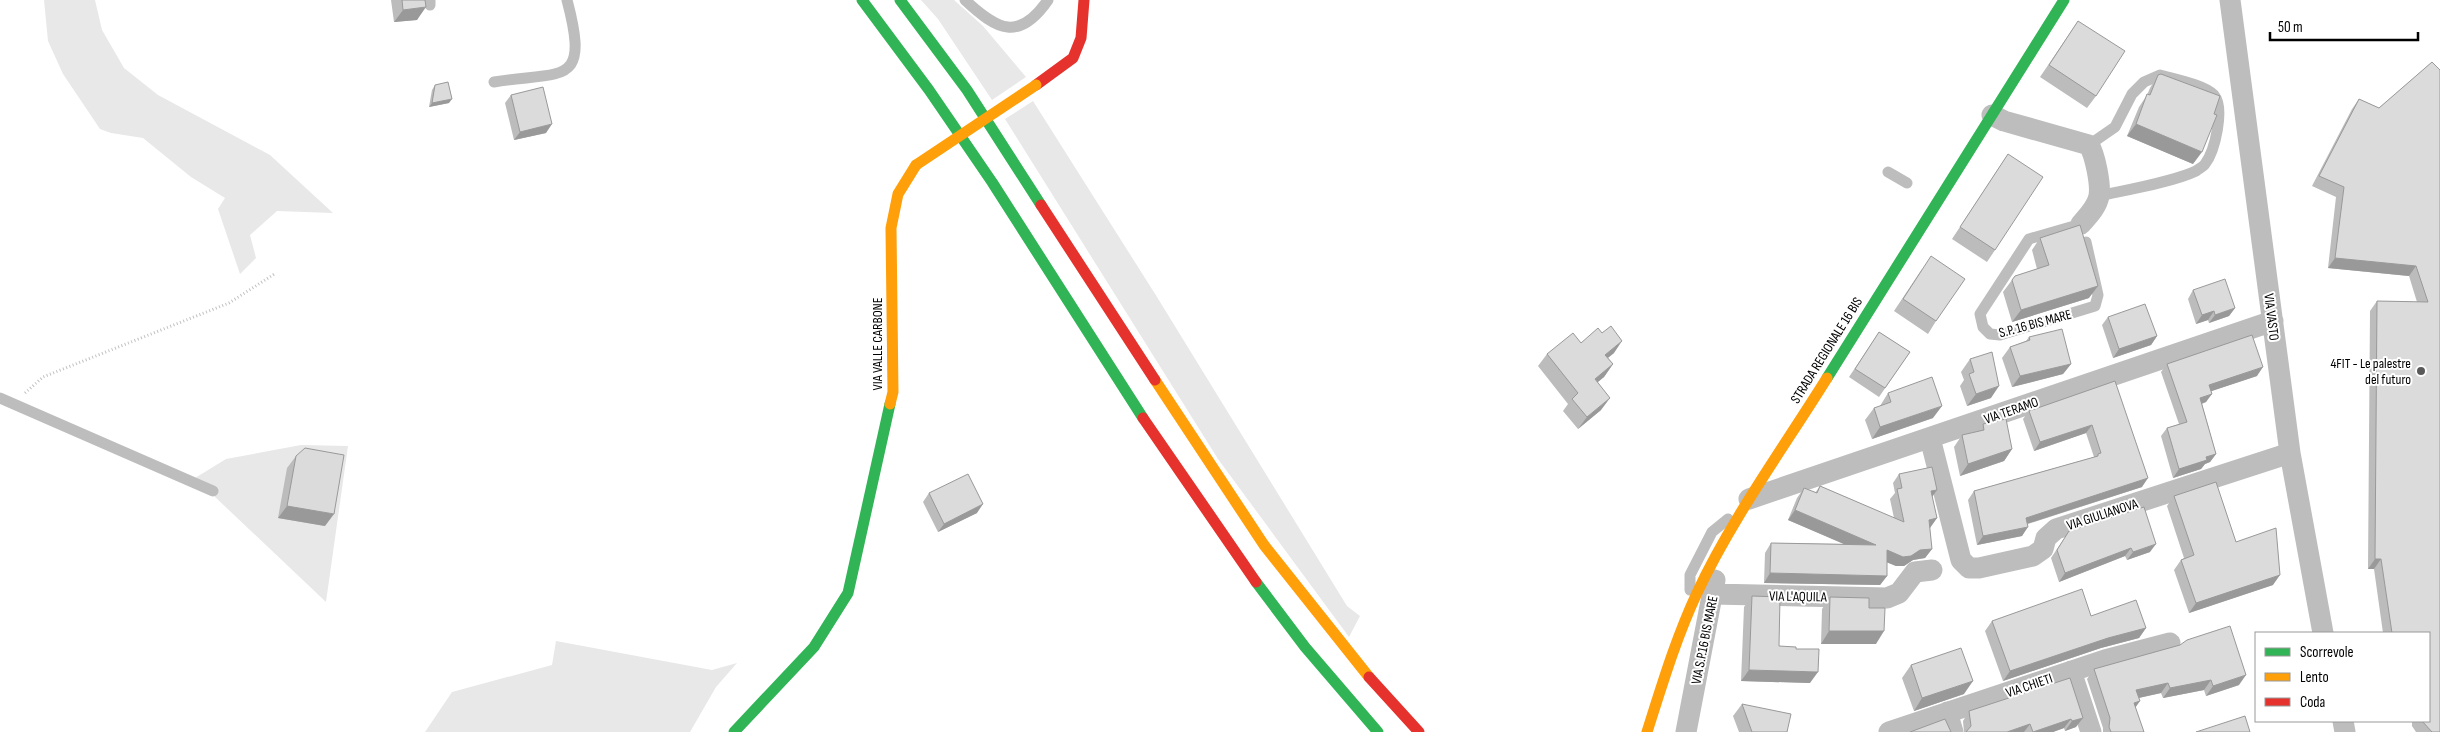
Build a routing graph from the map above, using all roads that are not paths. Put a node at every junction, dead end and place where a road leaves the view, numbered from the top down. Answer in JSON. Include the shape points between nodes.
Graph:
{"nodes":[{"id":1,"x":567,"y":0,"type":"edge"},
{"id":2,"x":862,"y":0,"type":"edge"},
{"id":3,"x":900,"y":0,"type":"edge"},
{"id":4,"x":965,"y":0,"type":"edge"},
{"id":5,"x":1048,"y":0,"type":"edge"},
{"id":6,"x":1084,"y":0,"type":"edge"},
{"id":7,"x":2064,"y":0,"type":"edge"},
{"id":8,"x":2230,"y":0,"type":"edge"},
{"id":9,"x":494,"y":82,"type":"dead end"},
{"id":10,"x":1992,"y":114,"type":"junction"},
{"id":11,"x":2089,"y":145,"type":"junction"},
{"id":12,"x":1888,"y":172,"type":"dead end"},
{"id":13,"x":1907,"y":183,"type":"dead end"},
{"id":14,"x":2099,"y":196,"type":"junction"},
{"id":15,"x":2083,"y":233,"type":"junction"},
{"id":16,"x":2273,"y":321,"type":"junction"},
{"id":17,"x":0,"y":398,"type":"edge"},
{"id":18,"x":1930,"y":438,"type":"junction"},
{"id":19,"x":2290,"y":452,"type":"junction"},
{"id":20,"x":213,"y":491,"type":"dead end"},
{"id":21,"x":1748,"y":501,"type":"junction"},
{"id":22,"x":1720,"y":548,"type":"junction"},
{"id":23,"x":1932,"y":570,"type":"dead end"},
{"id":24,"x":1713,"y":594,"type":"junction"},
{"id":25,"x":1690,"y":612,"type":"junction"},
{"id":26,"x":2323,"y":632,"type":"edge"},
{"id":27,"x":2170,"y":643,"type":"dead end"},
{"id":28,"x":2071,"y":671,"type":"junction"},
{"id":29,"x":1950,"y":722,"type":"edge"},
{"id":30,"x":734,"y":732,"type":"edge"},
{"id":31,"x":1378,"y":732,"type":"edge"},
{"id":32,"x":1419,"y":732,"type":"edge"},
{"id":33,"x":1647,"y":732,"type":"edge"},
{"id":34,"x":1686,"y":732,"type":"edge"},
{"id":35,"x":1888,"y":732,"type":"edge"},
{"id":36,"x":2091,"y":732,"type":"edge"}],
"edges":[{"from":1,"to":9,"type":"lane","via":[[576,47],[576,55],[569,68],[557,75]]},
{"from":2,"to":31,"type":"main road","via":[[942,106],[1224,537],[1292,630]]},
{"from":3,"to":32,"type":"main road","via":[[977,106],[1264,545],[1358,665]]},
{"from":4,"to":5,"type":"lane","via":[[983,18],[1000,27],[1018,27],[1038,15]]},
{"from":6,"to":30,"type":"main road","name":"VIA VALLE CARBONE","bridge":true,"via":[[1081,38],[1073,58],[916,165],[901,184],[891,228],[894,392],[848,593],[814,647]]},
{"from":7,"to":10,"type":"main road","name":"STRADA REGIONALE 16 BIS"},
{"from":8,"to":16,"type":"street","name":"VIA VASTO"},
{"from":10,"to":11,"type":"street","via":[[2004,121]]},
{"from":10,"to":21,"type":"main road","name":"STRADA REGIONALE 16 BIS"},
{"from":11,"to":14,"type":"street","via":[[2094,153]]},
{"from":11,"to":14,"type":"lane","via":[[2115,126],[2132,94],[2144,82],[2160,75],[2205,89],[2219,104],[2217,132],[2205,165],[2178,177]]},
{"from":12,"to":13,"type":"lane"},
{"from":14,"to":15,"type":"street"},
{"from":15,"to":15,"type":"lane","name":"S.P. 16 BIS MARE","via":[[2029,239],[1980,314],[1983,328],[1990,334],[2000,335],[2096,306],[2098,295]]},
{"from":16,"to":18,"type":"street","name":"VIA TERAMO"},
{"from":16,"to":19,"type":"street","name":"VIA VASTO"},
{"from":17,"to":20,"type":"lane"},
{"from":18,"to":19,"type":"street","name":"VIA GIULIANOVA","via":[[1962,560],[1969,568],[2033,556],[2043,549],[2046,538],[2056,529]]},
{"from":18,"to":21,"type":"street","name":"VIA TERAMO"},
{"from":19,"to":26,"type":"street","name":"VIA VASTO"},
{"from":21,"to":22,"type":"main road","name":"STRADA REGIONALE 16 BIS"},
{"from":21,"to":25,"type":"lane","via":[[1712,532],[1690,575]]},
{"from":22,"to":24,"type":"street","name":"VIA S.P.16 BIS MARE"},
{"from":22,"to":25,"type":"main road","name":"STRADA REGIONALE 16 BIS"},
{"from":23,"to":24,"type":"street","name":"VIA L'AQUILA","via":[[1915,572],[1899,593],[1887,598]]},
{"from":24,"to":34,"type":"street","name":"VIA S.P.16 BIS MARE"},
{"from":25,"to":33,"type":"main road","name":"STRADA REGIONALE 16 BIS","via":[[1675,643]]},
{"from":27,"to":28,"type":"street","name":"VIA CHIETI"},
{"from":28,"to":29,"type":"street","name":"VIA CHIETI"},
{"from":28,"to":36,"type":"street"},
{"from":29,"to":35,"type":"street","name":"VIA CHIETI"}]}
